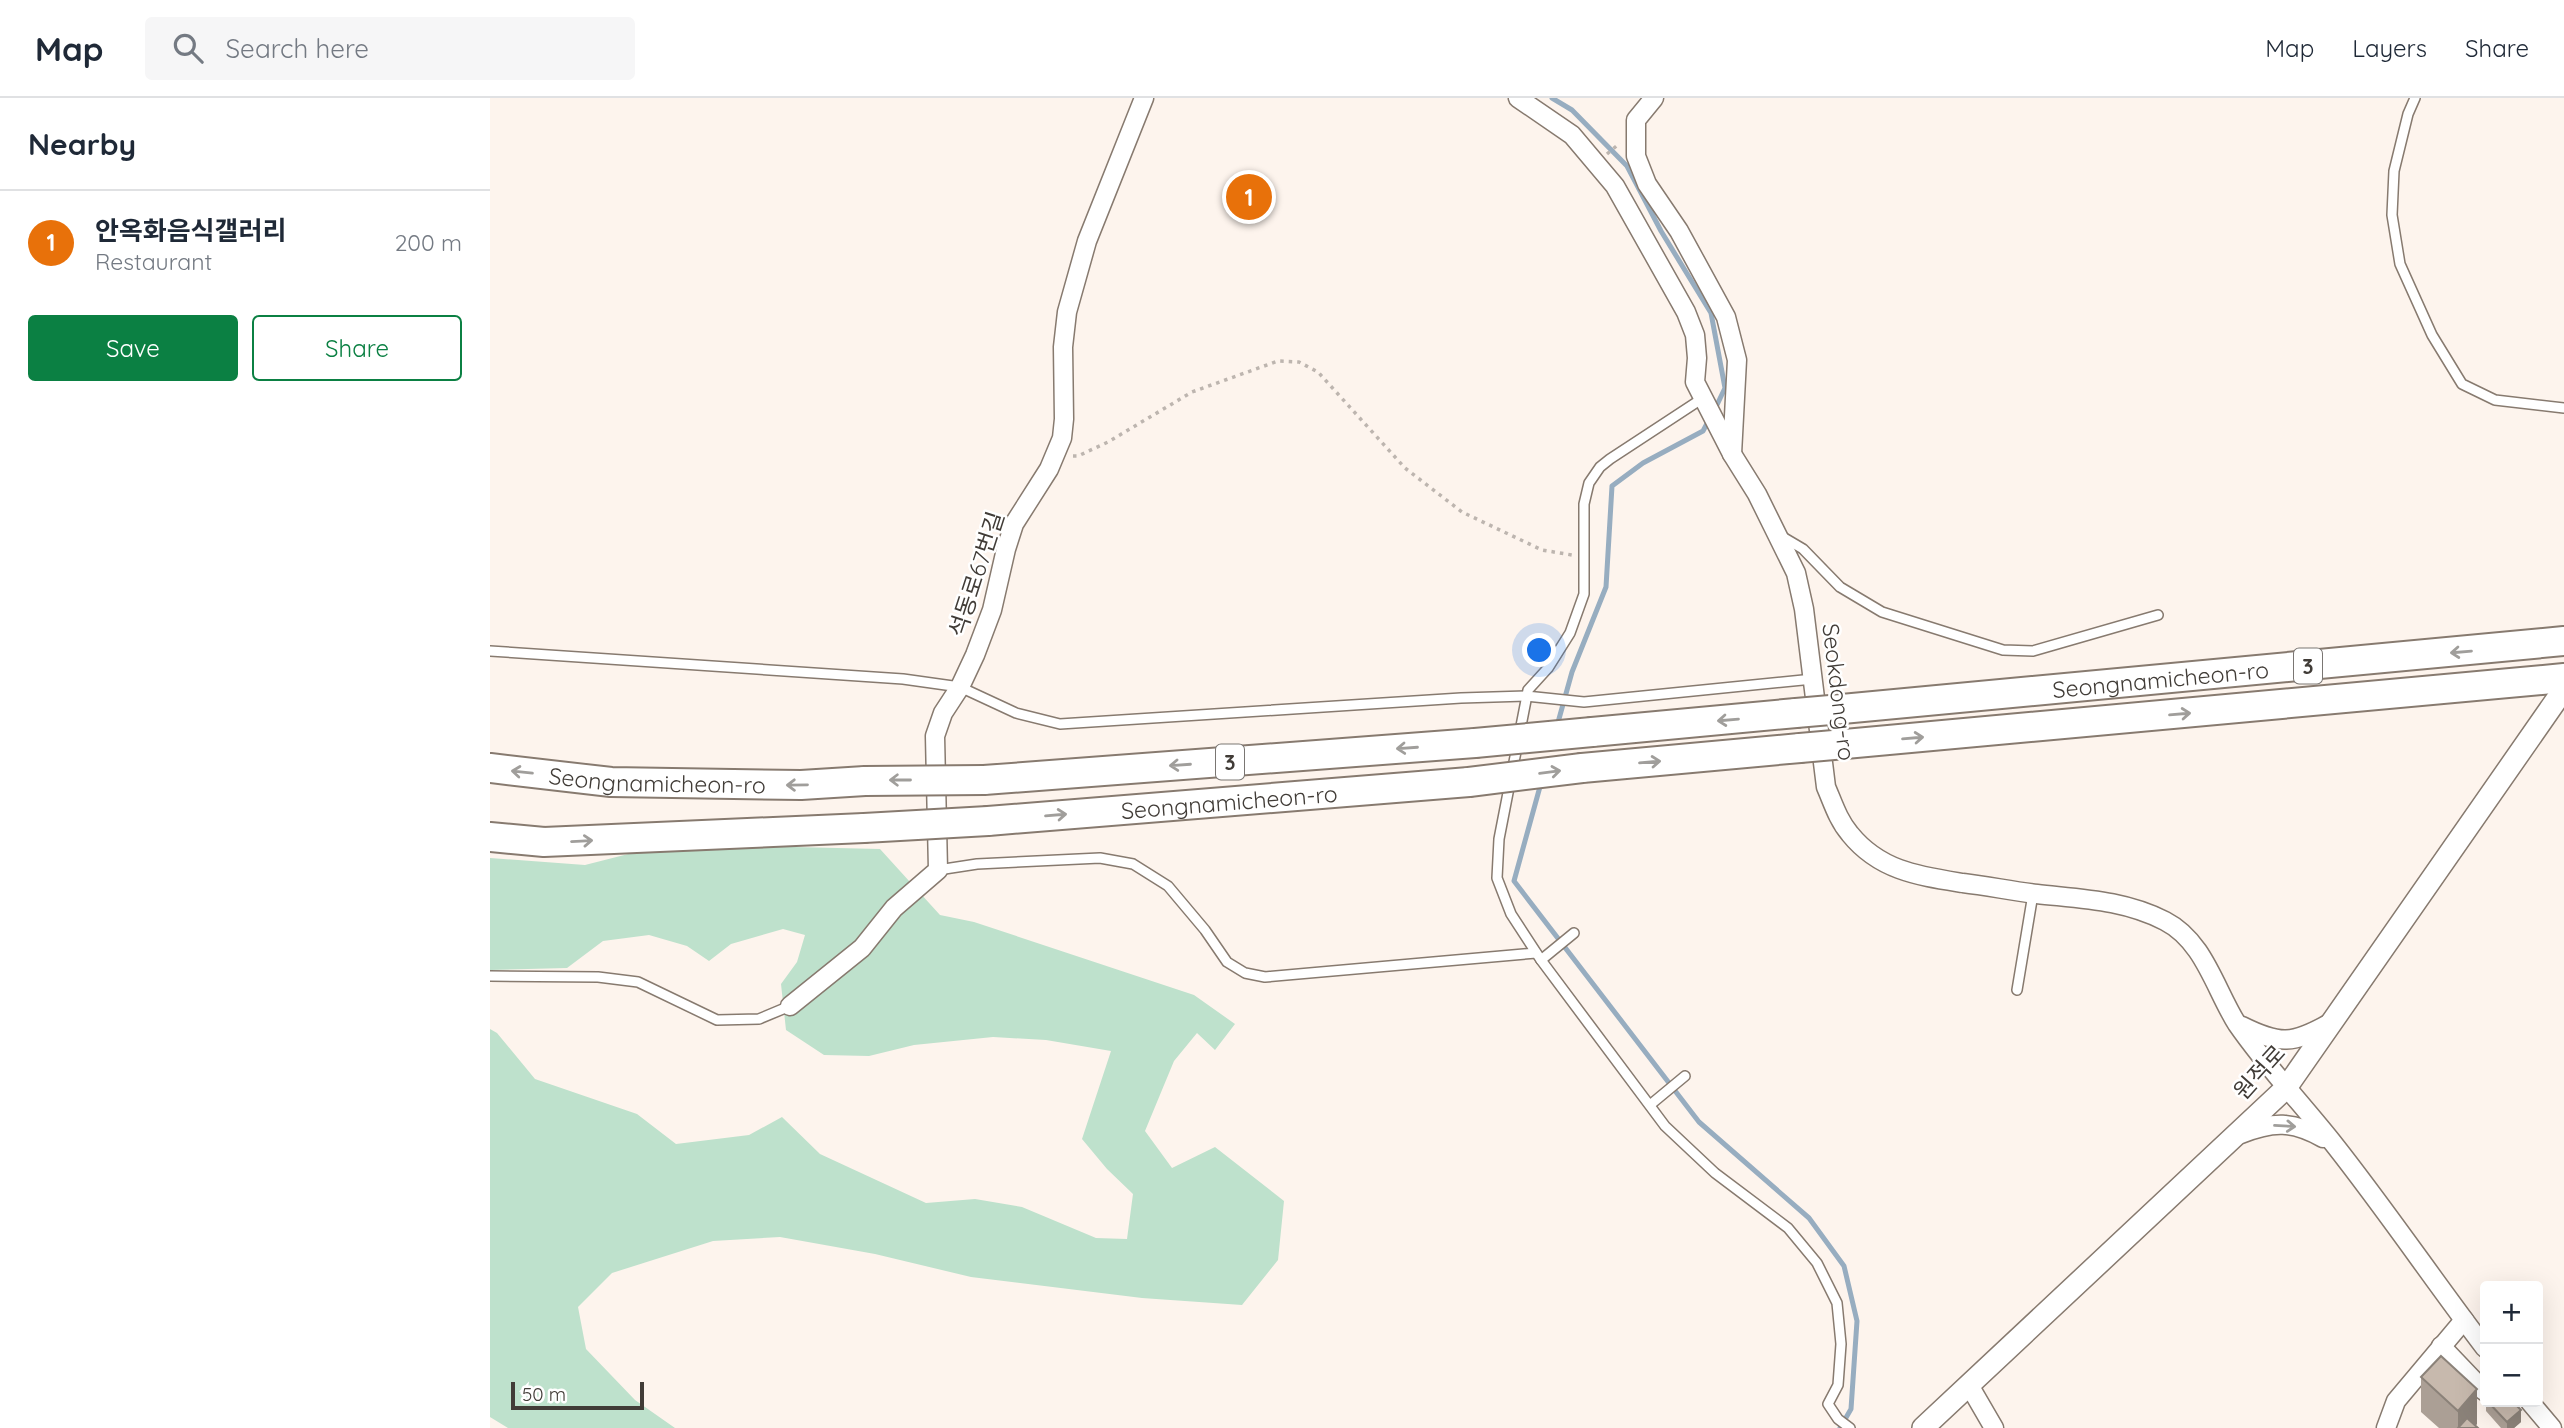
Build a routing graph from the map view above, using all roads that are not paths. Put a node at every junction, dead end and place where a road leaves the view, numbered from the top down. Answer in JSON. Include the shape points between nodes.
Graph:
{"nodes":[{"id":1,"x":1144,"y":98,"type":"edge"},
{"id":2,"x":1518,"y":98,"type":"edge"},
{"id":3,"x":1654,"y":98,"type":"edge"},
{"id":4,"x":2415,"y":98,"type":"edge"},
{"id":5,"x":1704,"y":400,"type":"junction"},
{"id":6,"x":2564,"y":408,"type":"edge"},
{"id":7,"x":1732,"y":454,"type":"junction"},
{"id":8,"x":1777,"y":533,"type":"junction"},
{"id":9,"x":2158,"y":615,"type":"dead end"},
{"id":10,"x":2564,"y":641,"type":"edge"},
{"id":11,"x":490,"y":651,"type":"edge"},
{"id":12,"x":2564,"y":678,"type":"edge"},
{"id":13,"x":1813,"y":679,"type":"junction"},
{"id":14,"x":960,"y":687,"type":"junction"},
{"id":15,"x":2564,"y":689,"type":"edge"},
{"id":16,"x":1526,"y":696,"type":"junction"},
{"id":17,"x":490,"y":768,"type":"edge"},
{"id":18,"x":490,"y":837,"type":"edge"},
{"id":19,"x":938,"y":870,"type":"junction"},
{"id":20,"x":2033,"y":894,"type":"junction"},
{"id":21,"x":1571,"y":936,"type":"dead end"},
{"id":22,"x":1539,"y":957,"type":"junction"},
{"id":23,"x":490,"y":976,"type":"edge"},
{"id":24,"x":2017,"y":990,"type":"dead end"},
{"id":25,"x":790,"y":1006,"type":"joint"},
{"id":26,"x":2333,"y":1021,"type":"junction"},
{"id":27,"x":2237,"y":1024,"type":"junction"},
{"id":28,"x":1682,"y":1079,"type":"dead end"},
{"id":29,"x":2286,"y":1088,"type":"junction"},
{"id":30,"x":1653,"y":1103,"type":"junction"},
{"id":31,"x":2234,"y":1137,"type":"junction"},
{"id":32,"x":2334,"y":1144,"type":"junction"},
{"id":33,"x":2464,"y":1320,"type":"junction"},
{"id":34,"x":2482,"y":1344,"type":"edge"},
{"id":35,"x":2441,"y":1346,"type":"junction"},
{"id":36,"x":1969,"y":1385,"type":"junction"},
{"id":37,"x":2480,"y":1387,"type":"edge"},
{"id":38,"x":2534,"y":1407,"type":"edge"},
{"id":39,"x":2389,"y":1426,"type":"edge"},
{"id":40,"x":2551,"y":1427,"type":"edge"},
{"id":41,"x":1850,"y":1428,"type":"edge"},
{"id":42,"x":1923,"y":1428,"type":"edge"},
{"id":43,"x":1994,"y":1428,"type":"edge"}],
"edges":[{"from":1,"to":14,"type":"street","name":"석동로67번길","via":[[1087,240],[1067,312],[1062,438],[1049,469],[1014,524],[992,610]]},
{"from":2,"to":5,"type":"street","name":"Seokdong-ro","via":[[1572,135],[1615,186],[1686,312],[1695,335],[1695,382]]},
{"from":3,"to":7,"type":"street","via":[[1636,120],[1636,156],[1647,184],[1679,231],[1726,317],[1737,360]]},
{"from":4,"to":6,"type":"lane","via":[[2394,171],[2392,215],[2400,264],[2432,335],[2462,384],[2495,400]]},
{"from":5,"to":7,"type":"street","name":"Seokdong-ro"},
{"from":5,"to":16,"type":"lane","via":[[1600,467],[1589,483],[1584,504],[1584,594],[1570,633]]},
{"from":7,"to":8,"type":"street","name":"Seokdong-ro"},
{"from":8,"to":9,"type":"lane","via":[[1803,549],[1840,587],[1882,612],[2003,650],[2033,651]]},
{"from":8,"to":13,"type":"street","name":"Seokdong-ro","via":[[1796,573]]},
{"from":10,"to":17,"type":"highway","name":"Seongnamicheon-ro","number":"3","one_way":true,"bridge":true,"via":[[1475,743],[984,780],[801,786],[611,782]]},
{"from":11,"to":14,"type":"lane","via":[[890,678]]},
{"from":18,"to":12,"type":"highway","name":"Seongnamicheon-ro","number":"3","one_way":true,"bridge":true,"via":[[544,842],[988,821],[1469,782]]},
{"from":13,"to":16,"type":"lane","via":[[1584,702]]},
{"from":13,"to":20,"type":"street","name":"Seokdong-ro","via":[[1826,787],[1849,834],[1895,869]]},
{"from":14,"to":16,"type":"lane","via":[[1016,713],[1060,724]]},
{"from":14,"to":19,"type":"street","name":"석동로67번길","via":[[935,736]]},
{"from":15,"to":26,"type":"street","name":"원적로"},
{"from":16,"to":22,"type":"lane","via":[[1499,839],[1497,878],[1511,914]]},
{"from":19,"to":22,"type":"lane","via":[[1100,858],[1133,864],[1168,886],[1227,962],[1245,973],[1265,976]]},
{"from":19,"to":25,"type":"street","via":[[894,908],[862,948]]},
{"from":20,"to":24,"type":"lane"},
{"from":20,"to":27,"type":"street","name":"Seokdong-ro","via":[[2115,902],[2169,923],[2188,937],[2205,962]]},
{"from":21,"to":22,"type":"lane","via":[[1550,954]]},
{"from":22,"to":30,"type":"lane"},
{"from":23,"to":25,"type":"lane","via":[[638,982],[717,1020],[759,1019]]},
{"from":26,"to":27,"type":"street","via":[[2305,1037],[2281,1040]]},
{"from":26,"to":29,"type":"street","name":"원적로"},
{"from":27,"to":29,"type":"street","name":"Seokdong-ro"},
{"from":28,"to":30,"type":"lane"},
{"from":29,"to":31,"type":"street","name":"원적로"},
{"from":29,"to":32,"type":"street","name":"Seokdong-ro"},
{"from":30,"to":41,"type":"lane","via":[[1665,1126],[1788,1228],[1817,1263],[1837,1303],[1841,1344],[1838,1385],[1828,1404]]},
{"from":31,"to":32,"type":"street","one_way":true,"via":[[2262,1126],[2286,1124],[2305,1128]]},
{"from":31,"to":36,"type":"street","name":"원적로"},
{"from":32,"to":33,"type":"street","name":"Seokdong-ro"},
{"from":33,"to":34,"type":"street","name":"Seokdong-ro"},
{"from":33,"to":35,"type":"street"},
{"from":35,"to":37,"type":"street"},
{"from":35,"to":39,"type":"street","via":[[2396,1401]]},
{"from":36,"to":42,"type":"street","name":"원적로"},
{"from":36,"to":43,"type":"street"},
{"from":38,"to":40,"type":"street"}]}
